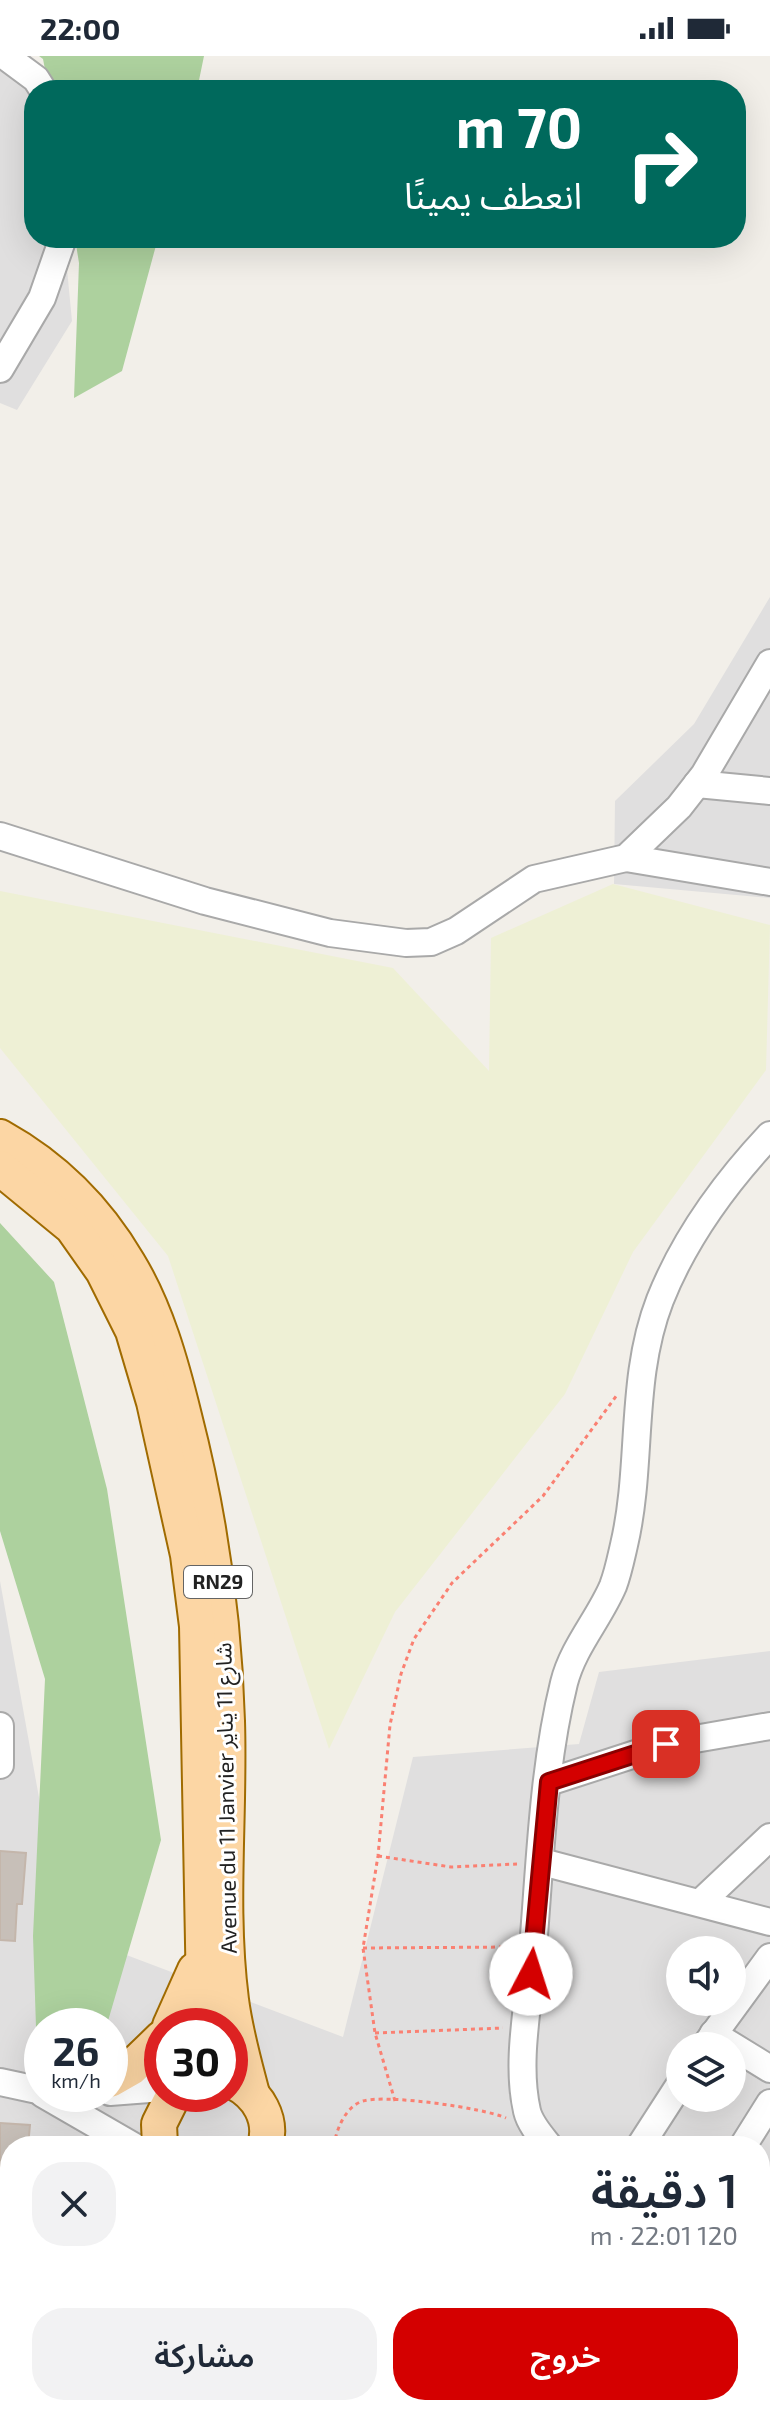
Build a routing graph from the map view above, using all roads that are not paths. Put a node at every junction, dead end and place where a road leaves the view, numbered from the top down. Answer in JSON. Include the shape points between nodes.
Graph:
{"nodes":[{"id":1,"x":5,"y":56,"type":"edge"},
{"id":2,"x":37,"y":80,"type":"edge"},
{"id":3,"x":60,"y":248,"type":"edge"},
{"id":4,"x":0,"y":369,"type":"edge"},
{"id":5,"x":770,"y":663,"type":"edge"},
{"id":6,"x":697,"y":784,"type":"junction"},
{"id":7,"x":770,"y":791,"type":"edge"},
{"id":8,"x":0,"y":836,"type":"edge"},
{"id":9,"x":626,"y":858,"type":"junction"},
{"id":10,"x":770,"y":882,"type":"edge"},
{"id":11,"x":770,"y":1135,"type":"edge"},
{"id":12,"x":0,"y":1137,"type":"edge"},
{"id":13,"x":0,"y":1168,"type":"edge"},
{"id":14,"x":0,"y":1726,"type":"edge"},
{"id":15,"x":770,"y":1726,"type":"edge"},
{"id":16,"x":0,"y":1765,"type":"edge"},
{"id":17,"x":549,"y":1782,"type":"junction"},
{"id":18,"x":770,"y":1837,"type":"edge"},
{"id":19,"x":542,"y":1862,"type":"junction"},
{"id":20,"x":701,"y":1902,"type":"junction"},
{"id":21,"x":770,"y":1922,"type":"edge"},
{"id":22,"x":203,"y":1938,"type":"junction"},
{"id":23,"x":770,"y":1957,"type":"edge"},
{"id":24,"x":179,"y":2008,"type":"edge"},
{"id":25,"x":201,"y":2008,"type":"edge"},
{"id":26,"x":234,"y":2008,"type":"edge"},
{"id":27,"x":715,"y":2032,"type":"edge"},
{"id":28,"x":746,"y":2058,"type":"edge"},
{"id":29,"x":770,"y":2069,"type":"edge"},
{"id":30,"x":0,"y":2082,"type":"edge"},
{"id":31,"x":24,"y":2088,"type":"edge"},
{"id":32,"x":248,"y":2097,"type":"edge"},
{"id":33,"x":770,"y":2103,"type":"edge"},
{"id":34,"x":666,"y":2106,"type":"edge"},
{"id":35,"x":75,"y":2112,"type":"edge"},
{"id":36,"x":165,"y":2112,"type":"edge"},
{"id":37,"x":116,"y":2136,"type":"edge"},
{"id":38,"x":160,"y":2136,"type":"edge"},
{"id":39,"x":267,"y":2136,"type":"edge"},
{"id":40,"x":542,"y":2136,"type":"edge"},
{"id":41,"x":646,"y":2136,"type":"edge"},
{"id":42,"x":749,"y":2136,"type":"edge"}],
"edges":[{"from":1,"to":2,"type":"street"},
{"from":3,"to":4,"type":"street","via":[[42,298]]},
{"from":5,"to":6,"type":"street"},
{"from":6,"to":7,"type":"street"},
{"from":6,"to":9,"type":"street"},
{"from":8,"to":9,"type":"street","via":[[205,901],[330,933],[406,943],[443,939],[534,879]]},
{"from":9,"to":10,"type":"street"},
{"from":11,"to":17,"type":"street","via":[[714,1201],[659,1302],[636,1402],[625,1543],[613,1585],[565,1682]]},
{"from":12,"to":26,"type":"main road","name":"Avenue du 11 Janvier شارع 11 يناير","number":"RN29","via":[[72,1189],[100,1220],[158,1324],[179,1394],[201,1480],[223,1629],[226,1938]]},
{"from":13,"to":22,"type":"main road","name":"Avenue du 11 Janvier شارع 11 يناير","number":"RN29","via":[[72,1227],[103,1271],[133,1331],[154,1402],[185,1542],[197,1626]]},
{"from":14,"to":16,"type":"street"},
{"from":15,"to":17,"type":"street","via":[[666,1744]]},
{"from":17,"to":19,"type":"street"},
{"from":18,"to":20,"type":"street"},
{"from":19,"to":20,"type":"street"},
{"from":19,"to":40,"type":"street","via":[[523,2081],[527,2114]]},
{"from":20,"to":21,"type":"street"},
{"from":22,"to":24,"type":"main road"},
{"from":22,"to":25,"type":"main road","name":"Avenue du 11 Janvier شارع 11 يناير","number":"RN29"},
{"from":23,"to":27,"type":"street"},
{"from":28,"to":29,"type":"street"},
{"from":30,"to":31,"type":"street"},
{"from":32,"to":39,"type":"main road","number":"RN29","via":[[267,2123]]},
{"from":33,"to":42,"type":"street"},
{"from":34,"to":41,"type":"street"},
{"from":35,"to":37,"type":"street"},
{"from":36,"to":38,"type":"main road"}]}
